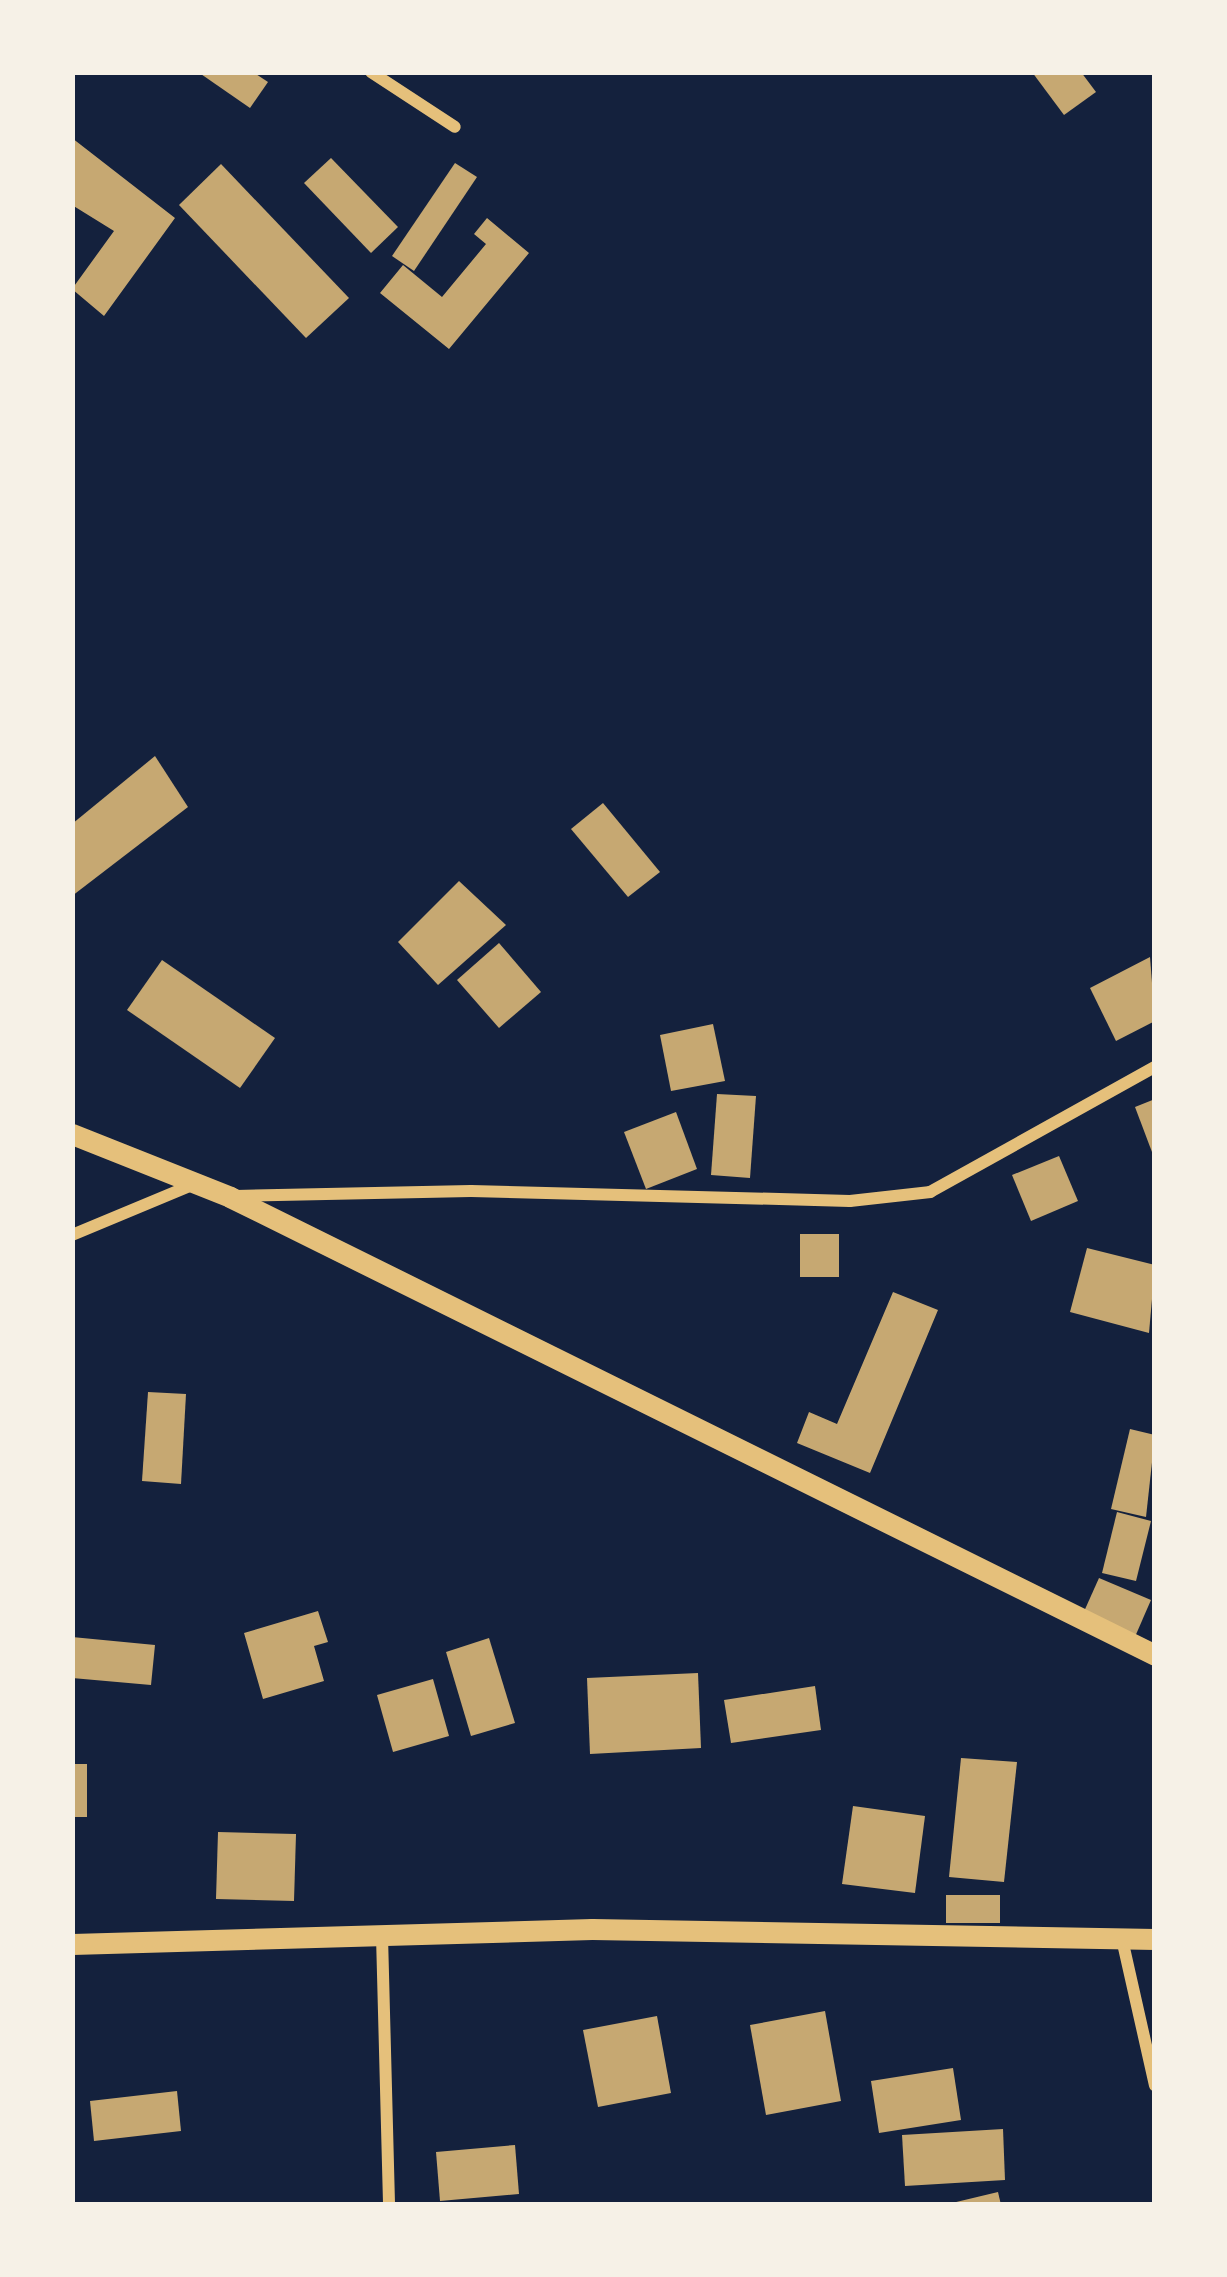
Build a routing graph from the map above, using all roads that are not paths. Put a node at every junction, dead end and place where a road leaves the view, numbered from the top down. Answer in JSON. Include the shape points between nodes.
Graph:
{"nodes":[{"id":1,"x":371,"y":72,"type":"edge"},
{"id":2,"x":455,"y":127,"type":"dead end"},
{"id":3,"x":1155,"y":1067,"type":"edge"},
{"id":4,"x":72,"y":1134,"type":"edge"},
{"id":5,"x":192,"y":1185,"type":"junction"},
{"id":6,"x":230,"y":1197,"type":"junction"},
{"id":7,"x":72,"y":1235,"type":"edge"},
{"id":8,"x":1155,"y":1655,"type":"edge"},
{"id":9,"x":382,"y":1936,"type":"junction"},
{"id":10,"x":1122,"y":1939,"type":"junction"},
{"id":11,"x":1155,"y":1939,"type":"edge"},
{"id":12,"x":72,"y":1944,"type":"edge"},
{"id":13,"x":1155,"y":2085,"type":"edge"},
{"id":14,"x":389,"y":2205,"type":"edge"}],
"edges":[{"from":1,"to":2,"type":"street"},
{"from":3,"to":6,"type":"street","via":[[930,1192],[850,1201],[471,1191]]},
{"from":4,"to":5,"type":"street"},
{"from":5,"to":6,"type":"street"},
{"from":5,"to":7,"type":"street"},
{"from":6,"to":8,"type":"street"},
{"from":9,"to":10,"type":"street","via":[[592,1929]]},
{"from":9,"to":12,"type":"street"},
{"from":9,"to":14,"type":"street"},
{"from":10,"to":11,"type":"street"},
{"from":10,"to":13,"type":"street"}]}
